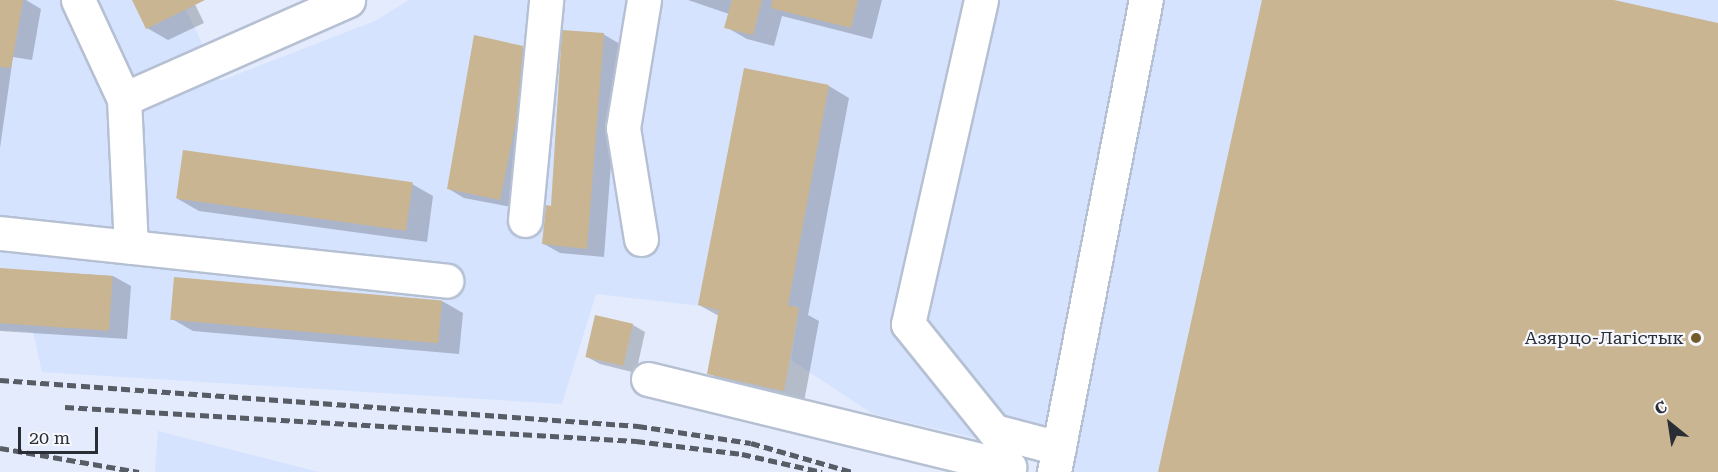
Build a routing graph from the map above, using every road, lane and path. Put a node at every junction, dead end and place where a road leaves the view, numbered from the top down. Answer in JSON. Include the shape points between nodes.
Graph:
{"nodes":[{"id":1,"x":78,"y":0,"type":"edge"},
{"id":2,"x":348,"y":0,"type":"edge"},
{"id":3,"x":546,"y":0,"type":"edge"},
{"id":4,"x":644,"y":0,"type":"edge"},
{"id":5,"x":981,"y":0,"type":"edge"},
{"id":6,"x":1146,"y":0,"type":"edge"},
{"id":7,"x":124,"y":99,"type":"junction"},
{"id":8,"x":525,"y":220,"type":"dead end"},
{"id":9,"x":0,"y":233,"type":"edge"},
{"id":10,"x":641,"y":238,"type":"dead end"},
{"id":11,"x":131,"y":247,"type":"junction"},
{"id":12,"x":446,"y":281,"type":"dead end"},
{"id":13,"x":648,"y":379,"type":"dead end"},
{"id":14,"x":1056,"y":460,"type":"edge"},
{"id":15,"x":1008,"y":472,"type":"edge"}],
"edges":[{"from":1,"to":7,"type":"street"},
{"from":2,"to":7,"type":"street"},
{"from":3,"to":8,"type":"street"},
{"from":4,"to":10,"type":"street","via":[[623,128]]},
{"from":5,"to":14,"type":"street","via":[[908,324],[994,431]]},
{"from":6,"to":14,"type":"street"},
{"from":7,"to":11,"type":"street"},
{"from":9,"to":11,"type":"street"},
{"from":11,"to":12,"type":"street"},
{"from":13,"to":15,"type":"street","via":[[1009,467]]}]}
